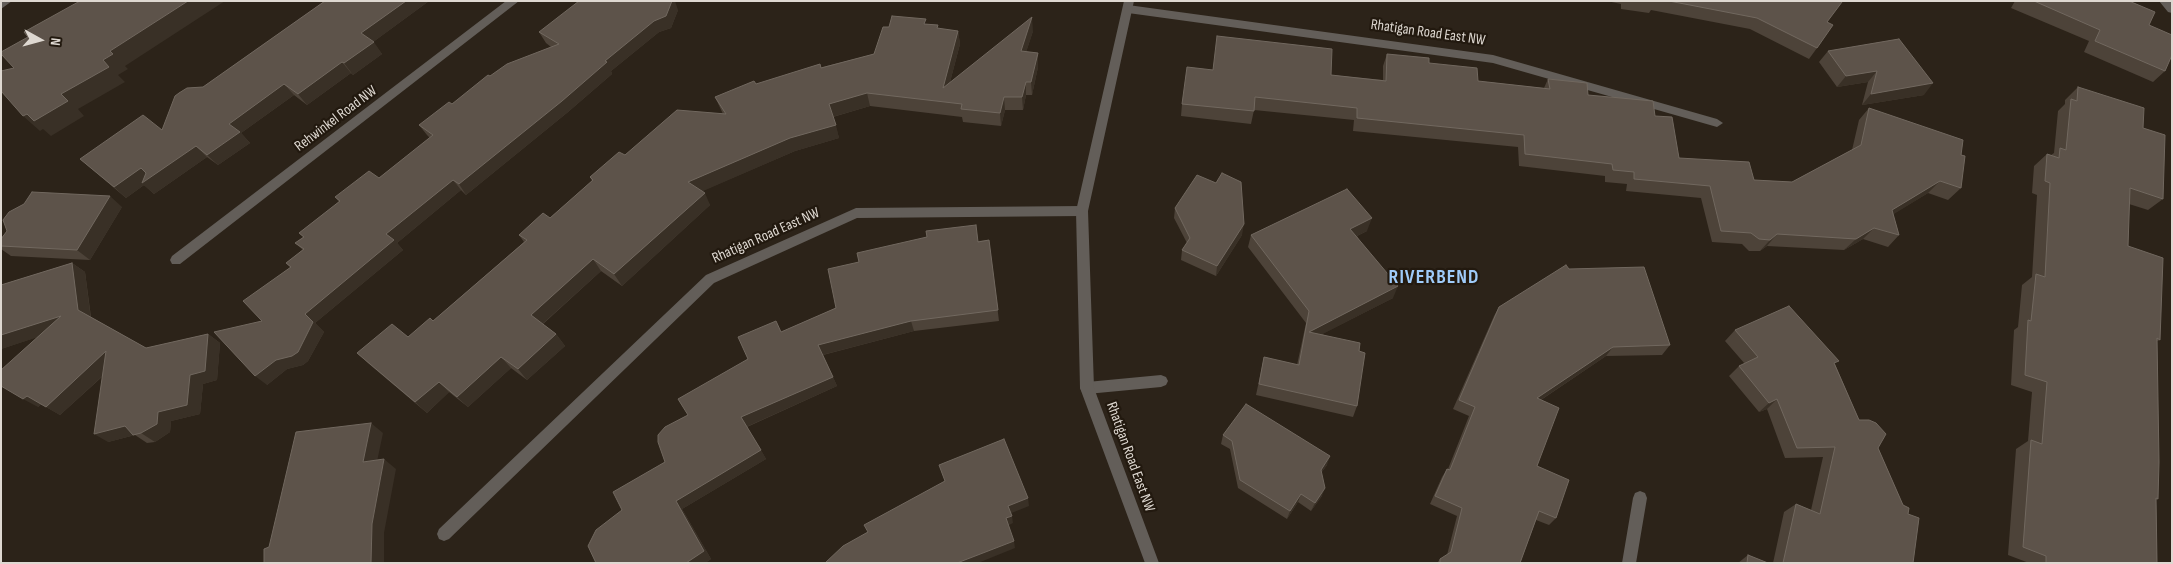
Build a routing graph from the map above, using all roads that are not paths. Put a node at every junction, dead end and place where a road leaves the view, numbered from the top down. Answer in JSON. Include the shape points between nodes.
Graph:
{"nodes":[{"id":1,"x":7,"y":1,"type":"edge"},
{"id":2,"x":514,"y":1,"type":"edge"},
{"id":3,"x":2164,"y":1,"type":"edge"},
{"id":4,"x":1,"y":5,"type":"edge"},
{"id":5,"x":1128,"y":5,"type":"edge"},
{"id":6,"x":2172,"y":9,"type":"edge"},
{"id":7,"x":1717,"y":123,"type":"dead end"},
{"id":8,"x":1082,"y":211,"type":"junction"},
{"id":9,"x":176,"y":260,"type":"dead end"},
{"id":10,"x":1161,"y":381,"type":"dead end"},
{"id":11,"x":1087,"y":388,"type":"junction"},
{"id":12,"x":1640,"y":498,"type":"dead end"},
{"id":13,"x":444,"y":534,"type":"dead end"},
{"id":14,"x":1152,"y":563,"type":"edge"},
{"id":15,"x":1629,"y":563,"type":"edge"}],
"edges":[{"from":1,"to":4,"type":"street"},
{"from":2,"to":9,"type":"street","name":"Rehwinkel Road NW"},
{"from":3,"to":6,"type":"street"},
{"from":5,"to":7,"type":"street","name":"Rhatigan Road East NW","via":[[1493,59]]},
{"from":5,"to":8,"type":"street","name":"Rhatigan Road East NW"},
{"from":8,"to":11,"type":"street","name":"Rhatigan Road East NW"},
{"from":8,"to":13,"type":"street","name":"Rhatigan Road East NW","via":[[856,213],[710,279]]},
{"from":10,"to":11,"type":"street"},
{"from":11,"to":14,"type":"street","name":"Rhatigan Road East NW"},
{"from":12,"to":15,"type":"street"}]}
